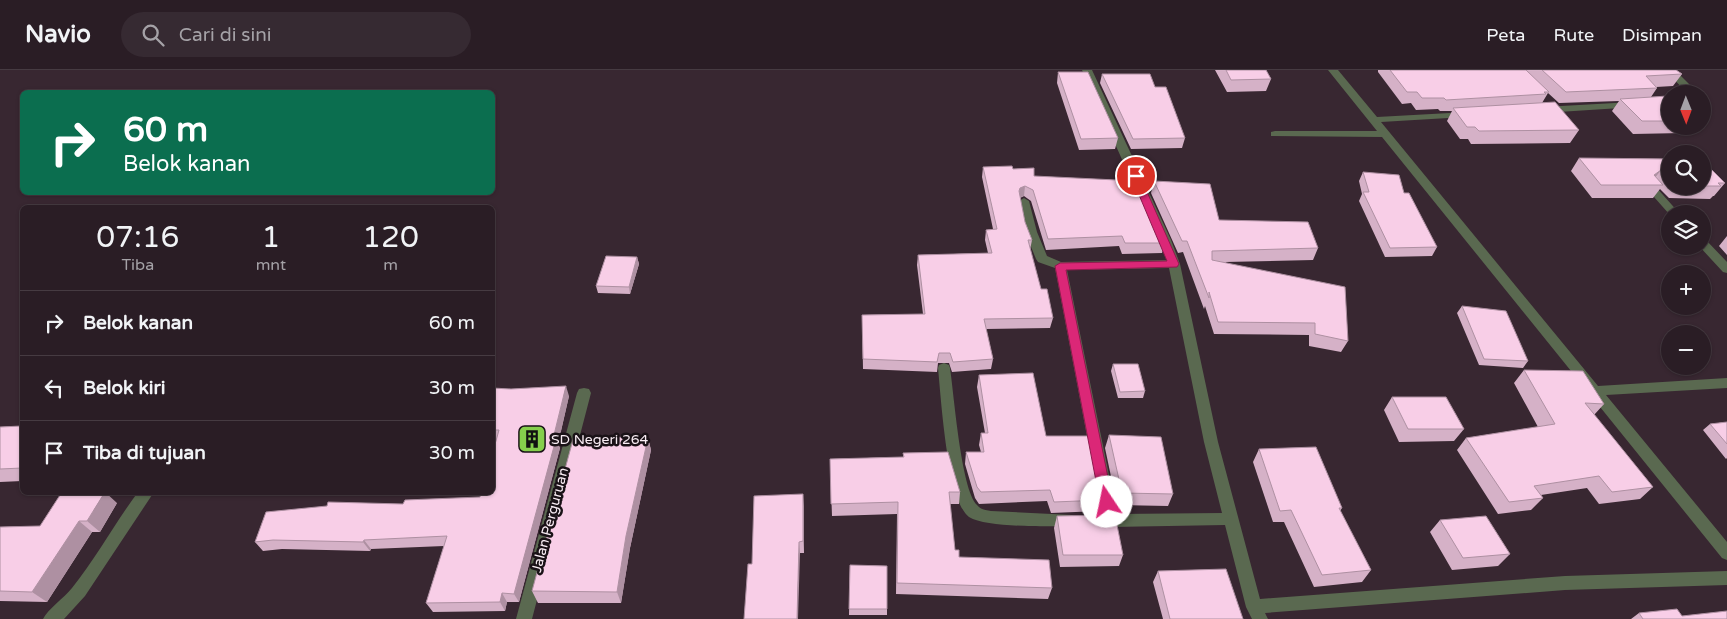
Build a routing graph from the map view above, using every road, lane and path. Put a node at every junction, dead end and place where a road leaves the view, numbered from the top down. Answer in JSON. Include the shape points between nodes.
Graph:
{"nodes":[{"id":1,"x":1087,"y":70,"type":"edge"},
{"id":2,"x":1333,"y":70,"type":"edge"},
{"id":3,"x":1670,"y":70,"type":"edge"},
{"id":4,"x":1685,"y":85,"type":"edge"},
{"id":5,"x":1646,"y":105,"type":"edge"},
{"id":6,"x":1537,"y":110,"type":"edge"},
{"id":7,"x":1479,"y":114,"type":"edge"},
{"id":8,"x":1374,"y":120,"type":"junction"},
{"id":9,"x":1274,"y":134,"type":"dead end"},
{"id":10,"x":1386,"y":134,"type":"junction"},
{"id":11,"x":1651,"y":188,"type":"edge"},
{"id":12,"x":1024,"y":201,"type":"dead end"},
{"id":13,"x":1667,"y":205,"type":"edge"},
{"id":14,"x":1711,"y":252,"type":"edge"},
{"id":15,"x":1174,"y":264,"type":"junction"},
{"id":16,"x":1060,"y":266,"type":"junction"},
{"id":17,"x":1727,"y":269,"type":"edge"},
{"id":18,"x":944,"y":368,"type":"dead end"},
{"id":19,"x":1727,"y":383,"type":"edge"},
{"id":20,"x":1595,"y":391,"type":"junction"},
{"id":21,"x":584,"y":393,"type":"dead end"},
{"id":22,"x":145,"y":495,"type":"edge"},
{"id":23,"x":1232,"y":519,"type":"junction"},
{"id":24,"x":1111,"y":521,"type":"junction"},
{"id":25,"x":1727,"y":553,"type":"edge"},
{"id":26,"x":1727,"y":578,"type":"edge"},
{"id":27,"x":1257,"y":613,"type":"edge"},
{"id":28,"x":51,"y":619,"type":"edge"},
{"id":29,"x":524,"y":619,"type":"edge"}],
"edges":[{"from":1,"to":15,"type":"street"},
{"from":2,"to":8,"type":"street"},
{"from":3,"to":4,"type":"street"},
{"from":5,"to":6,"type":"street","via":[[1552,106]]},
{"from":7,"to":8,"type":"street"},
{"from":8,"to":10,"type":"street"},
{"from":9,"to":10,"type":"street"},
{"from":10,"to":20,"type":"street"},
{"from":11,"to":13,"type":"street"},
{"from":12,"to":16,"type":"street","via":[[1031,232],[1042,259]]},
{"from":14,"to":17,"type":"street"},
{"from":15,"to":16,"type":"street"},
{"from":15,"to":23,"type":"street","via":[[1211,442]]},
{"from":16,"to":24,"type":"street"},
{"from":18,"to":24,"type":"street","via":[[959,478],[970,508],[982,516],[1011,520]]},
{"from":19,"to":20,"type":"street"},
{"from":20,"to":25,"type":"street"},
{"from":21,"to":29,"type":"street","name":"Jalan Perguruan"},
{"from":22,"to":28,"type":"street","via":[[77,595],[63,612]]},
{"from":23,"to":24,"type":"street"},
{"from":23,"to":27,"type":"street"},
{"from":26,"to":27,"type":"street","via":[[1565,583]]}]}
